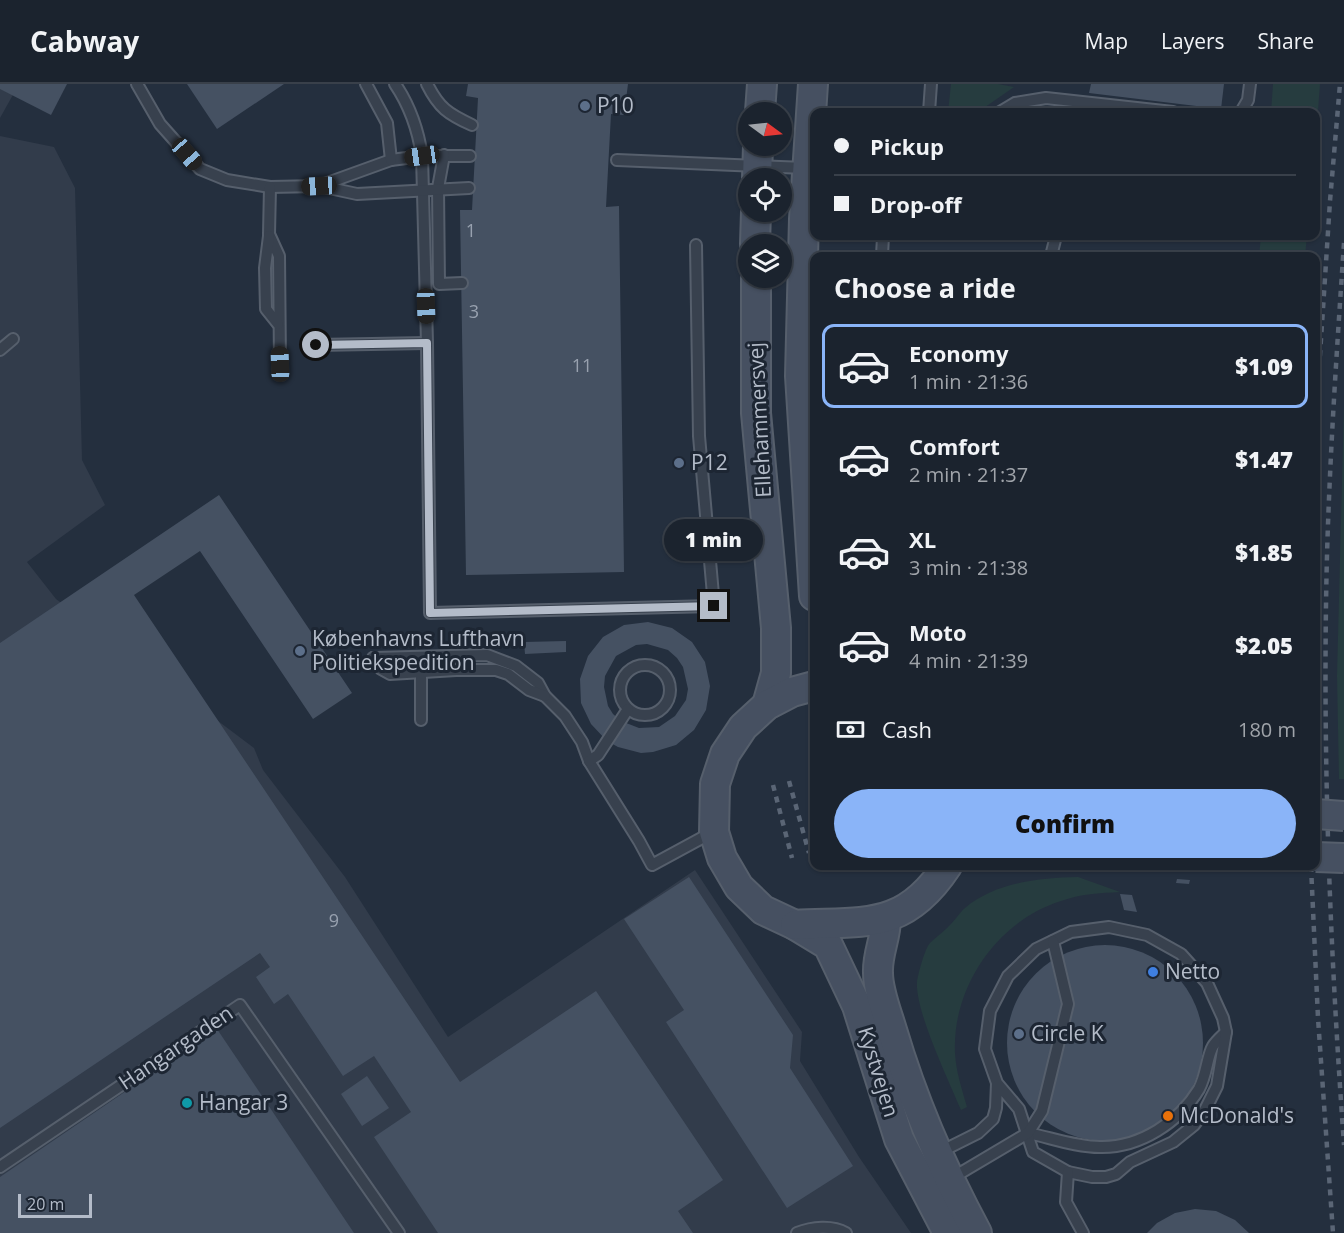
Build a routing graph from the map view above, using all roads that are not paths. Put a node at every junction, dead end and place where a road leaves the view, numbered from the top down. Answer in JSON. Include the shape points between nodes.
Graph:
{"nodes":[{"id":1,"x":136,"y":84,"type":"edge"},
{"id":2,"x":366,"y":84,"type":"edge"},
{"id":3,"x":395,"y":84,"type":"edge"},
{"id":4,"x":421,"y":84,"type":"edge"},
{"id":5,"x":427,"y":84,"type":"edge"},
{"id":6,"x":762,"y":84,"type":"edge"},
{"id":7,"x":813,"y":84,"type":"edge"},
{"id":8,"x":931,"y":84,"type":"edge"},
{"id":9,"x":1250,"y":84,"type":"edge"},
{"id":10,"x":436,"y":101,"type":"junction"},
{"id":11,"x":761,"y":102,"type":"edge"},
{"id":12,"x":813,"y":108,"type":"edge"},
{"id":13,"x":929,"y":108,"type":"edge"},
{"id":14,"x":1007,"y":108,"type":"edge"},
{"id":15,"x":1137,"y":108,"type":"edge"},
{"id":16,"x":1243,"y":108,"type":"edge"},
{"id":17,"x":472,"y":124,"type":"dead end"},
{"id":18,"x":444,"y":155,"type":"junction"},
{"id":19,"x":422,"y":156,"type":"junction"},
{"id":20,"x":470,"y":156,"type":"dead end"},
{"id":21,"x":391,"y":160,"type":"junction"},
{"id":22,"x":617,"y":160,"type":"dead end"},
{"id":23,"x":758,"y":163,"type":"edge"},
{"id":24,"x":810,"y":168,"type":"edge"},
{"id":25,"x":319,"y":186,"type":"junction"},
{"id":26,"x":270,"y":187,"type":"junction"},
{"id":27,"x":438,"y":188,"type":"junction"},
{"id":28,"x":469,"y":188,"type":"dead end"},
{"id":29,"x":424,"y":189,"type":"junction"},
{"id":30,"x":810,"y":203,"type":"edge"},
{"id":31,"x":696,"y":244,"type":"dead end"},
{"id":32,"x":462,"y":283,"type":"dead end"},
{"id":33,"x":756,"y":288,"type":"edge"},
{"id":34,"x":13,"y":339,"type":"dead end"},
{"id":35,"x":427,"y":343,"type":"junction"},
{"id":36,"x":316,"y":345,"type":"dead end"},
{"id":37,"x":0,"y":350,"type":"edge"},
{"id":38,"x":280,"y":364,"type":"dead end"},
{"id":39,"x":810,"y":533,"type":"edge"},
{"id":40,"x":421,"y":673,"type":"junction"},
{"id":41,"x":810,"y":687,"type":"edge"},
{"id":42,"x":545,"y":696,"type":"junction"},
{"id":43,"x":767,"y":705,"type":"junction"},
{"id":44,"x":628,"y":708,"type":"junction"},
{"id":45,"x":421,"y":720,"type":"dead end"},
{"id":46,"x":589,"y":761,"type":"junction"},
{"id":47,"x":1320,"y":814,"type":"edge"},
{"id":48,"x":1344,"y":816,"type":"edge"},
{"id":49,"x":714,"y":831,"type":"junction"},
{"id":50,"x":1320,"y":857,"type":"edge"},
{"id":51,"x":1344,"y":858,"type":"edge"},
{"id":52,"x":943,"y":870,"type":"edge"},
{"id":53,"x":886,"y":919,"type":"junction"},
{"id":54,"x":795,"y":925,"type":"junction"},
{"id":55,"x":1053,"y":941,"type":"junction"},
{"id":56,"x":1226,"y":1032,"type":"junction"},
{"id":57,"x":871,"y":1051,"type":"junction"},
{"id":58,"x":1221,"y":1064,"type":"junction"},
{"id":59,"x":1206,"y":1076,"type":"junction"},
{"id":60,"x":997,"y":1083,"type":"junction"},
{"id":61,"x":908,"y":1129,"type":"dead end"},
{"id":62,"x":1028,"y":1133,"type":"junction"},
{"id":63,"x":0,"y":1167,"type":"edge"},
{"id":64,"x":942,"y":1170,"type":"junction"},
{"id":65,"x":1068,"y":1172,"type":"junction"},
{"id":66,"x":399,"y":1233,"type":"edge"},
{"id":67,"x":797,"y":1233,"type":"edge"},
{"id":68,"x":846,"y":1233,"type":"edge"},
{"id":69,"x":948,"y":1233,"type":"edge"},
{"id":70,"x":977,"y":1233,"type":"edge"},
{"id":71,"x":1083,"y":1233,"type":"edge"}],
"edges":[{"from":1,"to":26,"type":"lane","via":[[160,124],[200,169],[227,180]]},
{"from":2,"to":21,"type":"lane","via":[[387,123]]},
{"from":3,"to":19,"type":"lane","via":[[419,134]]},
{"from":4,"to":10,"type":"lane"},
{"from":5,"to":10,"type":"lane"},
{"from":6,"to":11,"type":"street"},
{"from":7,"to":12,"type":"street","name":"Ellehammersvej"},
{"from":8,"to":13,"type":"lane"},
{"from":9,"to":16,"type":"lane"},
{"from":10,"to":17,"type":"lane","via":[[450,115]]},
{"from":14,"to":15,"type":"lane","via":[[1046,98]]},
{"from":18,"to":19,"type":"lane"},
{"from":18,"to":20,"type":"lane"},
{"from":18,"to":27,"type":"lane"},
{"from":19,"to":21,"type":"lane"},
{"from":19,"to":29,"type":"lane"},
{"from":21,"to":25,"type":"lane"},
{"from":22,"to":23,"type":"lane"},
{"from":23,"to":24,"type":"lane"},
{"from":25,"to":26,"type":"lane"},
{"from":25,"to":29,"type":"lane","via":[[357,194]]},
{"from":26,"to":38,"type":"lane","via":[[266,309],[278,324]]},
{"from":27,"to":28,"type":"lane"},
{"from":27,"to":29,"type":"lane"},
{"from":27,"to":32,"type":"lane","via":[[439,284]]},
{"from":29,"to":35,"type":"lane"},
{"from":30,"to":39,"type":"street","name":"Ellehammersvej","via":[[800,376]]},
{"from":31,"to":35,"type":"lane","via":[[699,436],[714,606],[430,613]]},
{"from":33,"to":43,"type":"street","name":"Ellehammersvej","via":[[756,413],[776,628],[776,673]]},
{"from":34,"to":37,"type":"lane"},
{"from":35,"to":36,"type":"lane"},
{"from":40,"to":42,"type":"lane","via":[[496,670]]},
{"from":40,"to":42,"type":"lane","via":[[390,674],[373,658],[487,655],[516,666],[538,683]]},
{"from":40,"to":45,"type":"lane"},
{"from":41,"to":43,"type":"street","name":"Kystvejen"},
{"from":42,"to":46,"type":"lane","via":[[582,742]]},
{"from":43,"to":49,"type":"street","name":"Kystvejen","via":[[743,727],[725,754],[715,784]]},
{"from":44,"to":44,"type":"lane","via":[[639,715],[652,715],[663,708],[669,696],[669,683],[662,672],[651,666],[638,666],[627,673],[621,684],[621,697]]},
{"from":44,"to":46,"type":"lane","via":[[598,755]]},
{"from":46,"to":49,"type":"lane","via":[[652,865]]},
{"from":47,"to":48,"type":"street","bridge":true},
{"from":49,"to":54,"type":"street","name":"Kystvejen","via":[[722,858],[739,887],[763,910]]},
{"from":50,"to":51,"type":"street","bridge":true},
{"from":52,"to":53,"type":"street","via":[[926,894]]},
{"from":53,"to":54,"type":"street"},
{"from":53,"to":64,"type":"street","name":"Kystvejen","via":[[877,975],[905,1075]]},
{"from":54,"to":57,"type":"street","name":"Kystvejen","via":[[828,945],[857,1006]]},
{"from":55,"to":56,"type":"lane","via":[[1071,932],[1109,927],[1148,935],[1181,954],[1207,982]]},
{"from":55,"to":60,"type":"lane","via":[[1036,949],[1008,976],[990,1011],[984,1049]]},
{"from":55,"to":62,"type":"lane","via":[[1068,1004],[1042,1111]]},
{"from":56,"to":58,"type":"lane"},
{"from":56,"to":59,"type":"lane","via":[[1212,1047]]},
{"from":57,"to":61,"type":"lane"},
{"from":57,"to":69,"type":"street","name":"Kystvejen","via":[[899,1139]]},
{"from":58,"to":59,"type":"lane"},
{"from":58,"to":65,"type":"lane","via":[[1217,1086],[1205,1110],[1173,1142],[1106,1177]]},
{"from":59,"to":62,"type":"lane","via":[[1186,1106],[1150,1136],[1095,1147]]},
{"from":60,"to":62,"type":"lane","via":[[1019,1109]]},
{"from":60,"to":64,"type":"lane","via":[[993,1119]]},
{"from":62,"to":64,"type":"lane"},
{"from":62,"to":65,"type":"lane","via":[[1033,1152]]},
{"from":63,"to":66,"type":"lane","name":"Hangargaden","via":[[240,1005]]},
{"from":64,"to":70,"type":"street","name":"Kystvejen"},
{"from":65,"to":71,"type":"lane","via":[[1066,1202]]},
{"from":67,"to":68,"type":"lane","via":[[820,1228]]}]}
